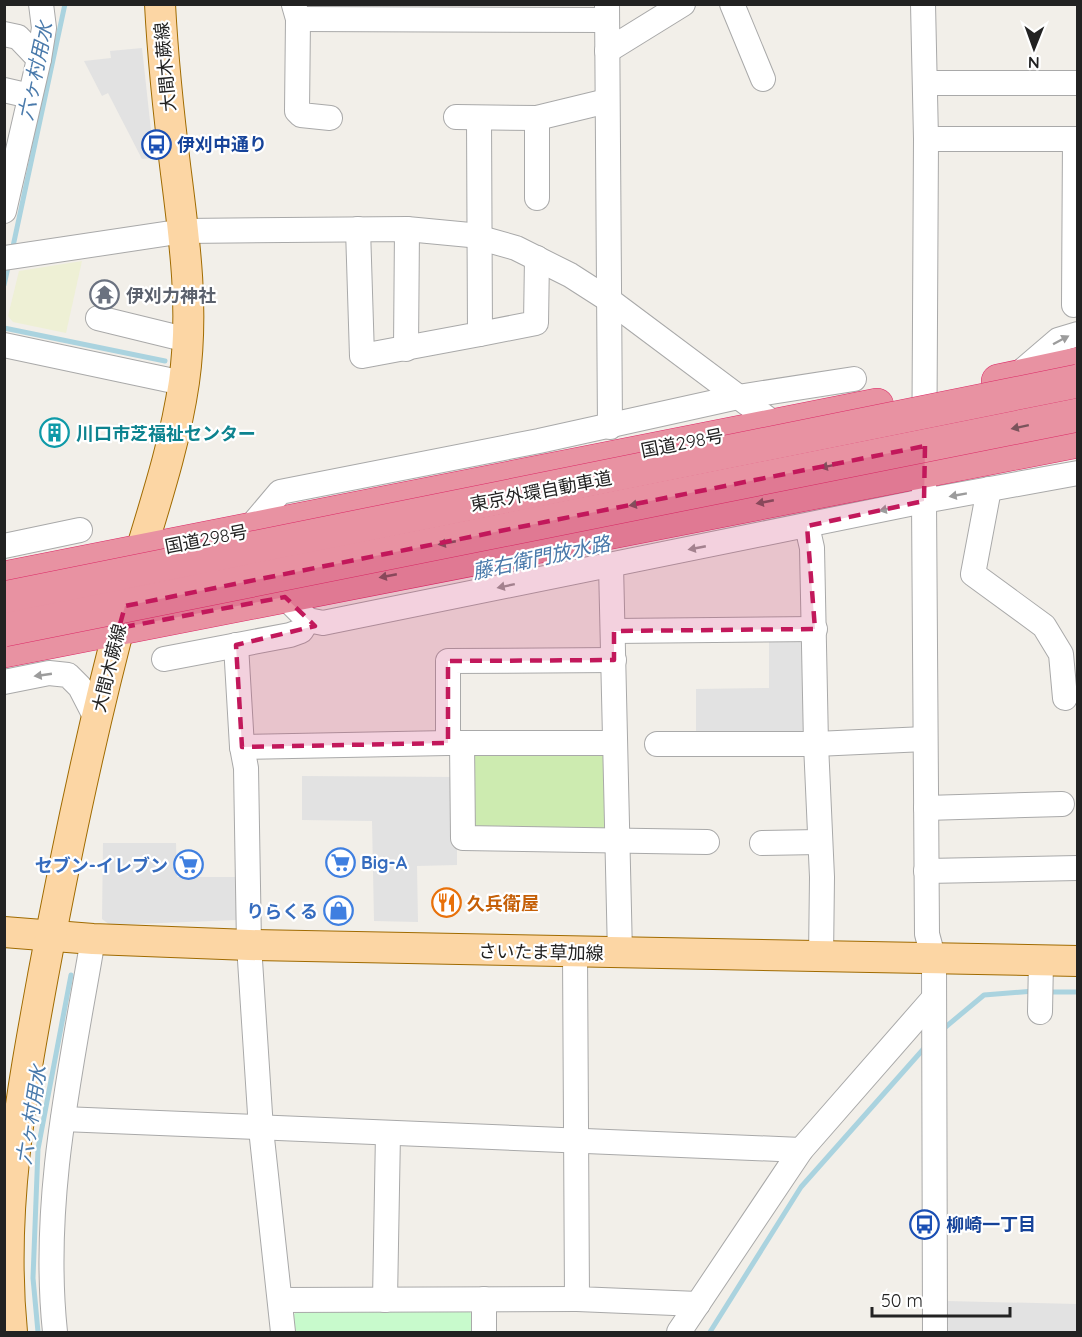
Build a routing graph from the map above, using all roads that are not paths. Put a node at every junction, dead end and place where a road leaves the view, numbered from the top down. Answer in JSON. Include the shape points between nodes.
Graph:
{"nodes":[{"id":1,"x":41,"y":4,"type":"edge"},
{"id":2,"x":160,"y":4,"type":"edge"},
{"id":3,"x":683,"y":4,"type":"edge"},
{"id":4,"x":732,"y":4,"type":"edge"},
{"id":5,"x":923,"y":4,"type":"edge"},
{"id":6,"x":296,"y":12,"type":"edge"},
{"id":7,"x":607,"y":12,"type":"edge"},
{"id":8,"x":4,"y":34,"type":"edge"},
{"id":9,"x":607,"y":51,"type":"junction"},
{"id":10,"x":39,"y":59,"type":"junction"},
{"id":11,"x":763,"y":79,"type":"dead end"},
{"id":12,"x":925,"y":83,"type":"junction"},
{"id":13,"x":1077,"y":83,"type":"edge"},
{"id":14,"x":4,"y":90,"type":"edge"},
{"id":15,"x":30,"y":96,"type":"junction"},
{"id":16,"x":607,"y":101,"type":"junction"},
{"id":17,"x":330,"y":118,"type":"dead end"},
{"id":18,"x":537,"y":118,"type":"junction"},
{"id":19,"x":926,"y":139,"type":"junction"},
{"id":20,"x":1076,"y":139,"type":"edge"},
{"id":21,"x":11,"y":154,"type":"edge"},
{"id":22,"x":537,"y":198,"type":"dead end"},
{"id":23,"x":1076,"y":203,"type":"edge"},
{"id":24,"x":4,"y":211,"type":"edge"},
{"id":25,"x":358,"y":229,"type":"junction"},
{"id":26,"x":407,"y":229,"type":"junction"},
{"id":27,"x":184,"y":231,"type":"junction"},
{"id":28,"x":480,"y":238,"type":"junction"},
{"id":29,"x":1076,"y":254,"type":"edge"},
{"id":30,"x":4,"y":258,"type":"edge"},
{"id":31,"x":537,"y":258,"type":"junction"},
{"id":32,"x":609,"y":300,"type":"junction"},
{"id":33,"x":1074,"y":305,"type":"dead end"},
{"id":34,"x":98,"y":318,"type":"dead end"},
{"id":35,"x":480,"y":334,"type":"junction"},
{"id":36,"x":1077,"y":334,"type":"edge"},
{"id":37,"x":188,"y":340,"type":"junction"},
{"id":38,"x":4,"y":345,"type":"edge"},
{"id":39,"x":406,"y":349,"type":"junction"},
{"id":40,"x":1077,"y":364,"type":"edge"},
{"id":41,"x":1014,"y":378,"type":"junction"},
{"id":42,"x":854,"y":379,"type":"dead end"},
{"id":43,"x":1077,"y":381,"type":"edge"},
{"id":44,"x":183,"y":383,"type":"junction"},
{"id":45,"x":926,"y":396,"type":"junction"},
{"id":46,"x":738,"y":397,"type":"junction"},
{"id":47,"x":1077,"y":415,"type":"edge"},
{"id":48,"x":776,"y":425,"type":"junction"},
{"id":49,"x":610,"y":427,"type":"junction"},
{"id":50,"x":1077,"y":441,"type":"edge"},
{"id":51,"x":1077,"y":473,"type":"edge"},
{"id":52,"x":925,"y":486,"type":"junction"},
{"id":53,"x":989,"y":489,"type":"junction"},
{"id":54,"x":807,"y":526,"type":"junction"},
{"id":55,"x":80,"y":530,"type":"dead end"},
{"id":56,"x":247,"y":531,"type":"junction"},
{"id":57,"x":4,"y":546,"type":"edge"},
{"id":58,"x":139,"y":553,"type":"junction"},
{"id":59,"x":611,"y":565,"type":"junction"},
{"id":60,"x":4,"y":578,"type":"edge"},
{"id":61,"x":285,"y":597,"type":"junction"},
{"id":62,"x":4,"y":598,"type":"edge"},
{"id":63,"x":308,"y":620,"type":"junction"},
{"id":64,"x":119,"y":628,"type":"junction"},
{"id":65,"x":815,"y":629,"type":"junction"},
{"id":66,"x":4,"y":630,"type":"edge"},
{"id":67,"x":614,"y":631,"type":"junction"},
{"id":68,"x":236,"y":645,"type":"junction"},
{"id":69,"x":4,"y":651,"type":"edge"},
{"id":70,"x":164,"y":659,"type":"dead end"},
{"id":71,"x":614,"y":660,"type":"junction"},
{"id":72,"x":4,"y":682,"type":"edge"},
{"id":73,"x":1065,"y":698,"type":"dead end"},
{"id":74,"x":97,"y":720,"type":"junction"},
{"id":75,"x":925,"y":738,"type":"junction"},
{"id":76,"x":613,"y":742,"type":"junction"},
{"id":77,"x":455,"y":743,"type":"junction"},
{"id":78,"x":657,"y":744,"type":"dead end"},
{"id":79,"x":816,"y":744,"type":"junction"},
{"id":80,"x":242,"y":747,"type":"junction"},
{"id":81,"x":1062,"y":804,"type":"dead end"},
{"id":82,"x":926,"y":808,"type":"junction"},
{"id":83,"x":707,"y":842,"type":"dead end"},
{"id":84,"x":819,"y":842,"type":"junction"},
{"id":85,"x":617,"y":843,"type":"junction"},
{"id":86,"x":762,"y":843,"type":"dead end"},
{"id":87,"x":1077,"y":868,"type":"edge"},
{"id":88,"x":926,"y":871,"type":"junction"},
{"id":89,"x":4,"y":932,"type":"edge"},
{"id":90,"x":50,"y":936,"type":"junction"},
{"id":91,"x":93,"y":939,"type":"junction"},
{"id":92,"x":249,"y":945,"type":"junction"},
{"id":93,"x":576,"y":953,"type":"junction"},
{"id":94,"x":620,"y":954,"type":"junction"},
{"id":95,"x":821,"y":958,"type":"junction"},
{"id":96,"x":934,"y":960,"type":"junction"},
{"id":97,"x":1077,"y":962,"type":"edge"},
{"id":98,"x":934,"y":1009,"type":"junction"},
{"id":99,"x":11,"y":1115,"type":"edge"},
{"id":100,"x":63,"y":1119,"type":"junction"},
{"id":101,"x":261,"y":1129,"type":"junction"},
{"id":102,"x":388,"y":1133,"type":"junction"},
{"id":103,"x":578,"y":1140,"type":"junction"},
{"id":104,"x":801,"y":1150,"type":"junction"},
{"id":105,"x":484,"y":1299,"type":"junction"},
{"id":106,"x":577,"y":1299,"type":"junction"},
{"id":107,"x":280,"y":1300,"type":"junction"},
{"id":108,"x":385,"y":1300,"type":"junction"},
{"id":109,"x":698,"y":1304,"type":"junction"},
{"id":110,"x":12,"y":1332,"type":"edge"},
{"id":111,"x":55,"y":1332,"type":"edge"},
{"id":112,"x":283,"y":1332,"type":"edge"},
{"id":113,"x":484,"y":1332,"type":"edge"},
{"id":114,"x":679,"y":1332,"type":"edge"},
{"id":115,"x":935,"y":1332,"type":"edge"}],
"edges":[{"from":1,"to":10,"type":"street","via":[[44,28]]},
{"from":2,"to":27,"type":"main road","name":"大間木蕨線"},
{"from":3,"to":9,"type":"street"},
{"from":4,"to":11,"type":"street"},
{"from":5,"to":12,"type":"street"},
{"from":6,"to":7,"type":"street"},
{"from":6,"to":17,"type":"street","via":[[297,111]]},
{"from":7,"to":9,"type":"street"},
{"from":8,"to":10,"type":"street","via":[[18,37]]},
{"from":9,"to":16,"type":"street"},
{"from":10,"to":15,"type":"street"},
{"from":12,"to":13,"type":"street"},
{"from":12,"to":19,"type":"street"},
{"from":14,"to":15,"type":"street"},
{"from":15,"to":21,"type":"street"},
{"from":16,"to":18,"type":"street"},
{"from":16,"to":32,"type":"street"},
{"from":18,"to":22,"type":"street"},
{"from":18,"to":28,"type":"street","via":[[467,118]]},
{"from":19,"to":20,"type":"street"},
{"from":19,"to":45,"type":"street"},
{"from":20,"to":23,"type":"street"},
{"from":21,"to":24,"type":"street"},
{"from":23,"to":29,"type":"street"},
{"from":25,"to":26,"type":"street"},
{"from":25,"to":27,"type":"street"},
{"from":25,"to":39,"type":"street","via":[[362,356]]},
{"from":26,"to":28,"type":"street"},
{"from":26,"to":39,"type":"street"},
{"from":27,"to":30,"type":"street"},
{"from":27,"to":37,"type":"main road","name":"大間木蕨線"},
{"from":28,"to":31,"type":"street"},
{"from":28,"to":35,"type":"street"},
{"from":29,"to":33,"type":"street"},
{"from":31,"to":32,"type":"street"},
{"from":31,"to":35,"type":"street","via":[[536,323]]},
{"from":32,"to":46,"type":"street"},
{"from":32,"to":49,"type":"street"},
{"from":34,"to":37,"type":"street"},
{"from":35,"to":39,"type":"street"},
{"from":41,"to":36,"type":"street","one_way":true,"via":[[1058,340]]},
{"from":37,"to":44,"type":"main road","name":"大間木蕨線"},
{"from":38,"to":44,"type":"street"},
{"from":40,"to":41,"type":"highway","name":"国道298号"},
{"from":41,"to":45,"type":"highway","name":"国道298号"},
{"from":42,"to":46,"type":"street"},
{"from":43,"to":62,"type":"highway","name":"東京外環自動車道","bridge":true},
{"from":44,"to":58,"type":"main road","name":"大間木蕨線","via":[[168,456]]},
{"from":45,"to":48,"type":"highway","name":"国道298号"},
{"from":45,"to":52,"type":"street"},
{"from":46,"to":48,"type":"street"},
{"from":46,"to":49,"type":"street"},
{"from":47,"to":66,"type":"highway","name":"東京外環自動車道","one_way":true,"bridge":true},
{"from":48,"to":56,"type":"highway","name":"国道298号"},
{"from":49,"to":56,"type":"street","via":[[280,492]]},
{"from":50,"to":52,"type":"highway"},
{"from":51,"to":53,"type":"street"},
{"from":53,"to":52,"type":"street","one_way":true},
{"from":52,"to":54,"type":"street","one_way":true},
{"from":52,"to":61,"type":"highway","one_way":true},
{"from":52,"to":75,"type":"street"},
{"from":53,"to":73,"type":"street","via":[[973,574],[1044,626],[1061,654]]},
{"from":54,"to":59,"type":"street","one_way":true},
{"from":54,"to":65,"type":"street","via":[[812,548]]},
{"from":55,"to":57,"type":"street"},
{"from":56,"to":58,"type":"highway","name":"国道298号"},
{"from":58,"to":60,"type":"highway","name":"国道298号"},
{"from":58,"to":64,"type":"main road","name":"大間木蕨線"},
{"from":59,"to":63,"type":"street","one_way":true,"via":[[323,623]]},
{"from":59,"to":67,"type":"street"},
{"from":61,"to":63,"type":"street"},
{"from":61,"to":64,"type":"highway"},
{"from":63,"to":68,"type":"street","via":[[301,631],[290,635]]},
{"from":64,"to":69,"type":"highway"},
{"from":64,"to":74,"type":"main road","name":"大間木蕨線"},
{"from":65,"to":67,"type":"street"},
{"from":65,"to":79,"type":"street"},
{"from":67,"to":71,"type":"street"},
{"from":68,"to":70,"type":"street"},
{"from":68,"to":80,"type":"street"},
{"from":71,"to":76,"type":"street"},
{"from":71,"to":77,"type":"street","via":[[448,662]]},
{"from":74,"to":72,"type":"street","one_way":true,"via":[[69,675],[49,673]]},
{"from":74,"to":90,"type":"main road","name":"大間木蕨線"},
{"from":75,"to":79,"type":"street"},
{"from":75,"to":82,"type":"street"},
{"from":76,"to":77,"type":"street"},
{"from":76,"to":85,"type":"street"},
{"from":77,"to":80,"type":"street"},
{"from":77,"to":85,"type":"street","via":[[463,838]]},
{"from":78,"to":79,"type":"street"},
{"from":79,"to":84,"type":"street"},
{"from":80,"to":92,"type":"street","via":[[246,768]]},
{"from":81,"to":82,"type":"street"},
{"from":82,"to":88,"type":"street"},
{"from":83,"to":85,"type":"street"},
{"from":84,"to":86,"type":"street"},
{"from":84,"to":95,"type":"street"},
{"from":85,"to":94,"type":"street"},
{"from":87,"to":88,"type":"street"},
{"from":88,"to":96,"type":"street","via":[[927,934]]},
{"from":89,"to":90,"type":"main road","name":"さいたま草加線"},
{"from":90,"to":91,"type":"main road","name":"さいたま草加線"},
{"from":90,"to":99,"type":"main road","name":"大間木蕨線"},
{"from":91,"to":92,"type":"main road","name":"さいたま草加線"},
{"from":91,"to":100,"type":"street"},
{"from":92,"to":93,"type":"main road","name":"さいたま草加線"},
{"from":92,"to":101,"type":"street"},
{"from":93,"to":94,"type":"main road","name":"さいたま草加線"},
{"from":93,"to":103,"type":"street"},
{"from":94,"to":95,"type":"main road","name":"さいたま草加線"},
{"from":95,"to":96,"type":"main road","name":"さいたま草加線"},
{"from":96,"to":97,"type":"main road","name":"さいたま草加線","via":[[1040,988]]},
{"from":96,"to":98,"type":"street"},
{"from":98,"to":104,"type":"street"},
{"from":98,"to":115,"type":"street"},
{"from":99,"to":110,"type":"main road","name":"大間木蕨線","via":[[7,1273]]},
{"from":100,"to":101,"type":"street"},
{"from":100,"to":111,"type":"street","via":[[51,1233],[50,1283]]},
{"from":101,"to":102,"type":"street"},
{"from":101,"to":107,"type":"street"},
{"from":102,"to":103,"type":"street"},
{"from":102,"to":108,"type":"street"},
{"from":103,"to":104,"type":"street"},
{"from":103,"to":106,"type":"street"},
{"from":104,"to":109,"type":"street"},
{"from":105,"to":106,"type":"street"},
{"from":105,"to":108,"type":"street"},
{"from":105,"to":113,"type":"street"},
{"from":106,"to":109,"type":"street"},
{"from":107,"to":108,"type":"street"},
{"from":107,"to":112,"type":"street"},
{"from":109,"to":114,"type":"street"}]}
